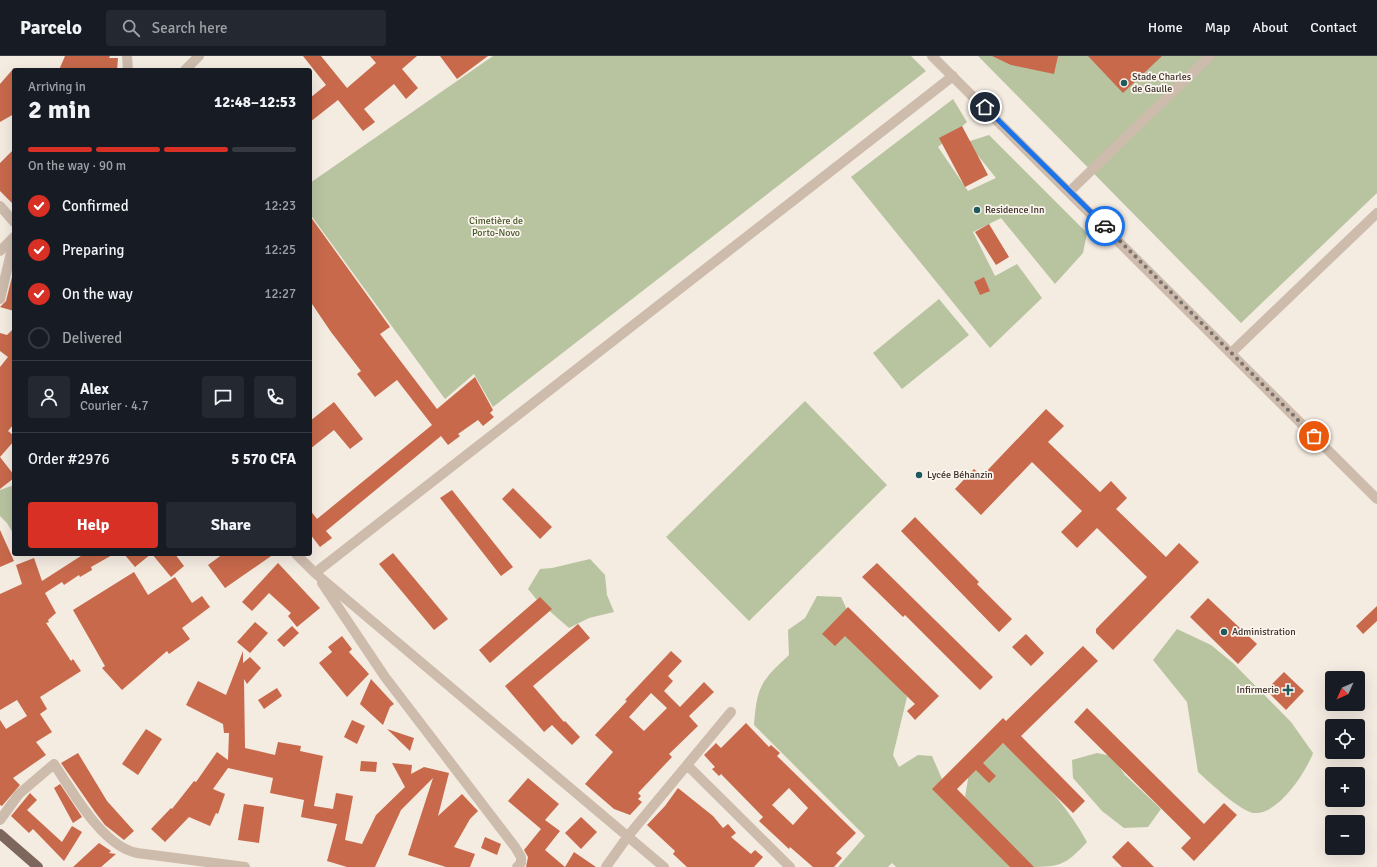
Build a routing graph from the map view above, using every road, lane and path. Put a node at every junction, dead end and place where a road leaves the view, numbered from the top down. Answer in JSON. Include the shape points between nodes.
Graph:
{"nodes":[{"id":1,"x":128,"y":56,"type":"edge"},
{"id":2,"x":199,"y":56,"type":"edge"},
{"id":3,"x":932,"y":56,"type":"edge"},
{"id":4,"x":1210,"y":56,"type":"edge"},
{"id":5,"x":128,"y":68,"type":"edge"},
{"id":6,"x":187,"y":68,"type":"edge"},
{"id":7,"x":953,"y":76,"type":"junction"},
{"id":8,"x":1070,"y":191,"type":"junction"},
{"id":9,"x":0,"y":206,"type":"edge"},
{"id":10,"x":1377,"y":213,"type":"edge"},
{"id":11,"x":12,"y":220,"type":"edge"},
{"id":12,"x":12,"y":239,"type":"edge"},
{"id":13,"x":12,"y":248,"type":"edge"},
{"id":14,"x":0,"y":251,"type":"edge"},
{"id":15,"x":0,"y":298,"type":"edge"},
{"id":16,"x":1231,"y":353,"type":"junction"},
{"id":17,"x":1377,"y":499,"type":"edge"},
{"id":18,"x":298,"y":556,"type":"edge"},
{"id":19,"x":315,"y":573,"type":"junction"},
{"id":20,"x":731,"y":712,"type":"dead end"},
{"id":21,"x":687,"y":765,"type":"junction"},
{"id":22,"x":0,"y":820,"type":"edge"},
{"id":23,"x":0,"y":834,"type":"edge"},
{"id":24,"x":628,"y":836,"type":"junction"},
{"id":25,"x":38,"y":867,"type":"edge"},
{"id":26,"x":245,"y":867,"type":"edge"},
{"id":27,"x":517,"y":867,"type":"edge"},
{"id":28,"x":606,"y":867,"type":"edge"},
{"id":29,"x":664,"y":867,"type":"edge"},
{"id":30,"x":790,"y":867,"type":"edge"}],
"edges":[{"from":1,"to":5,"type":"street"},
{"from":2,"to":6,"type":"street"},
{"from":3,"to":7,"type":"street"},
{"from":4,"to":8,"type":"street"},
{"from":7,"to":8,"type":"street"},
{"from":7,"to":19,"type":"street"},
{"from":8,"to":16,"type":"street"},
{"from":9,"to":11,"type":"street"},
{"from":10,"to":16,"type":"street"},
{"from":12,"to":14,"type":"street"},
{"from":13,"to":15,"type":"street"},
{"from":16,"to":17,"type":"street"},
{"from":18,"to":19,"type":"street"},
{"from":19,"to":24,"type":"street"},
{"from":19,"to":27,"type":"street","via":[[385,677],[515,847],[521,857]]},
{"from":20,"to":21,"type":"street"},
{"from":21,"to":24,"type":"street"},
{"from":21,"to":30,"type":"street"},
{"from":22,"to":26,"type":"street","via":[[19,794],[54,764],[88,814],[122,848],[137,853]]},
{"from":23,"to":25,"type":"main road"},
{"from":24,"to":28,"type":"street"},
{"from":24,"to":29,"type":"street"}]}
